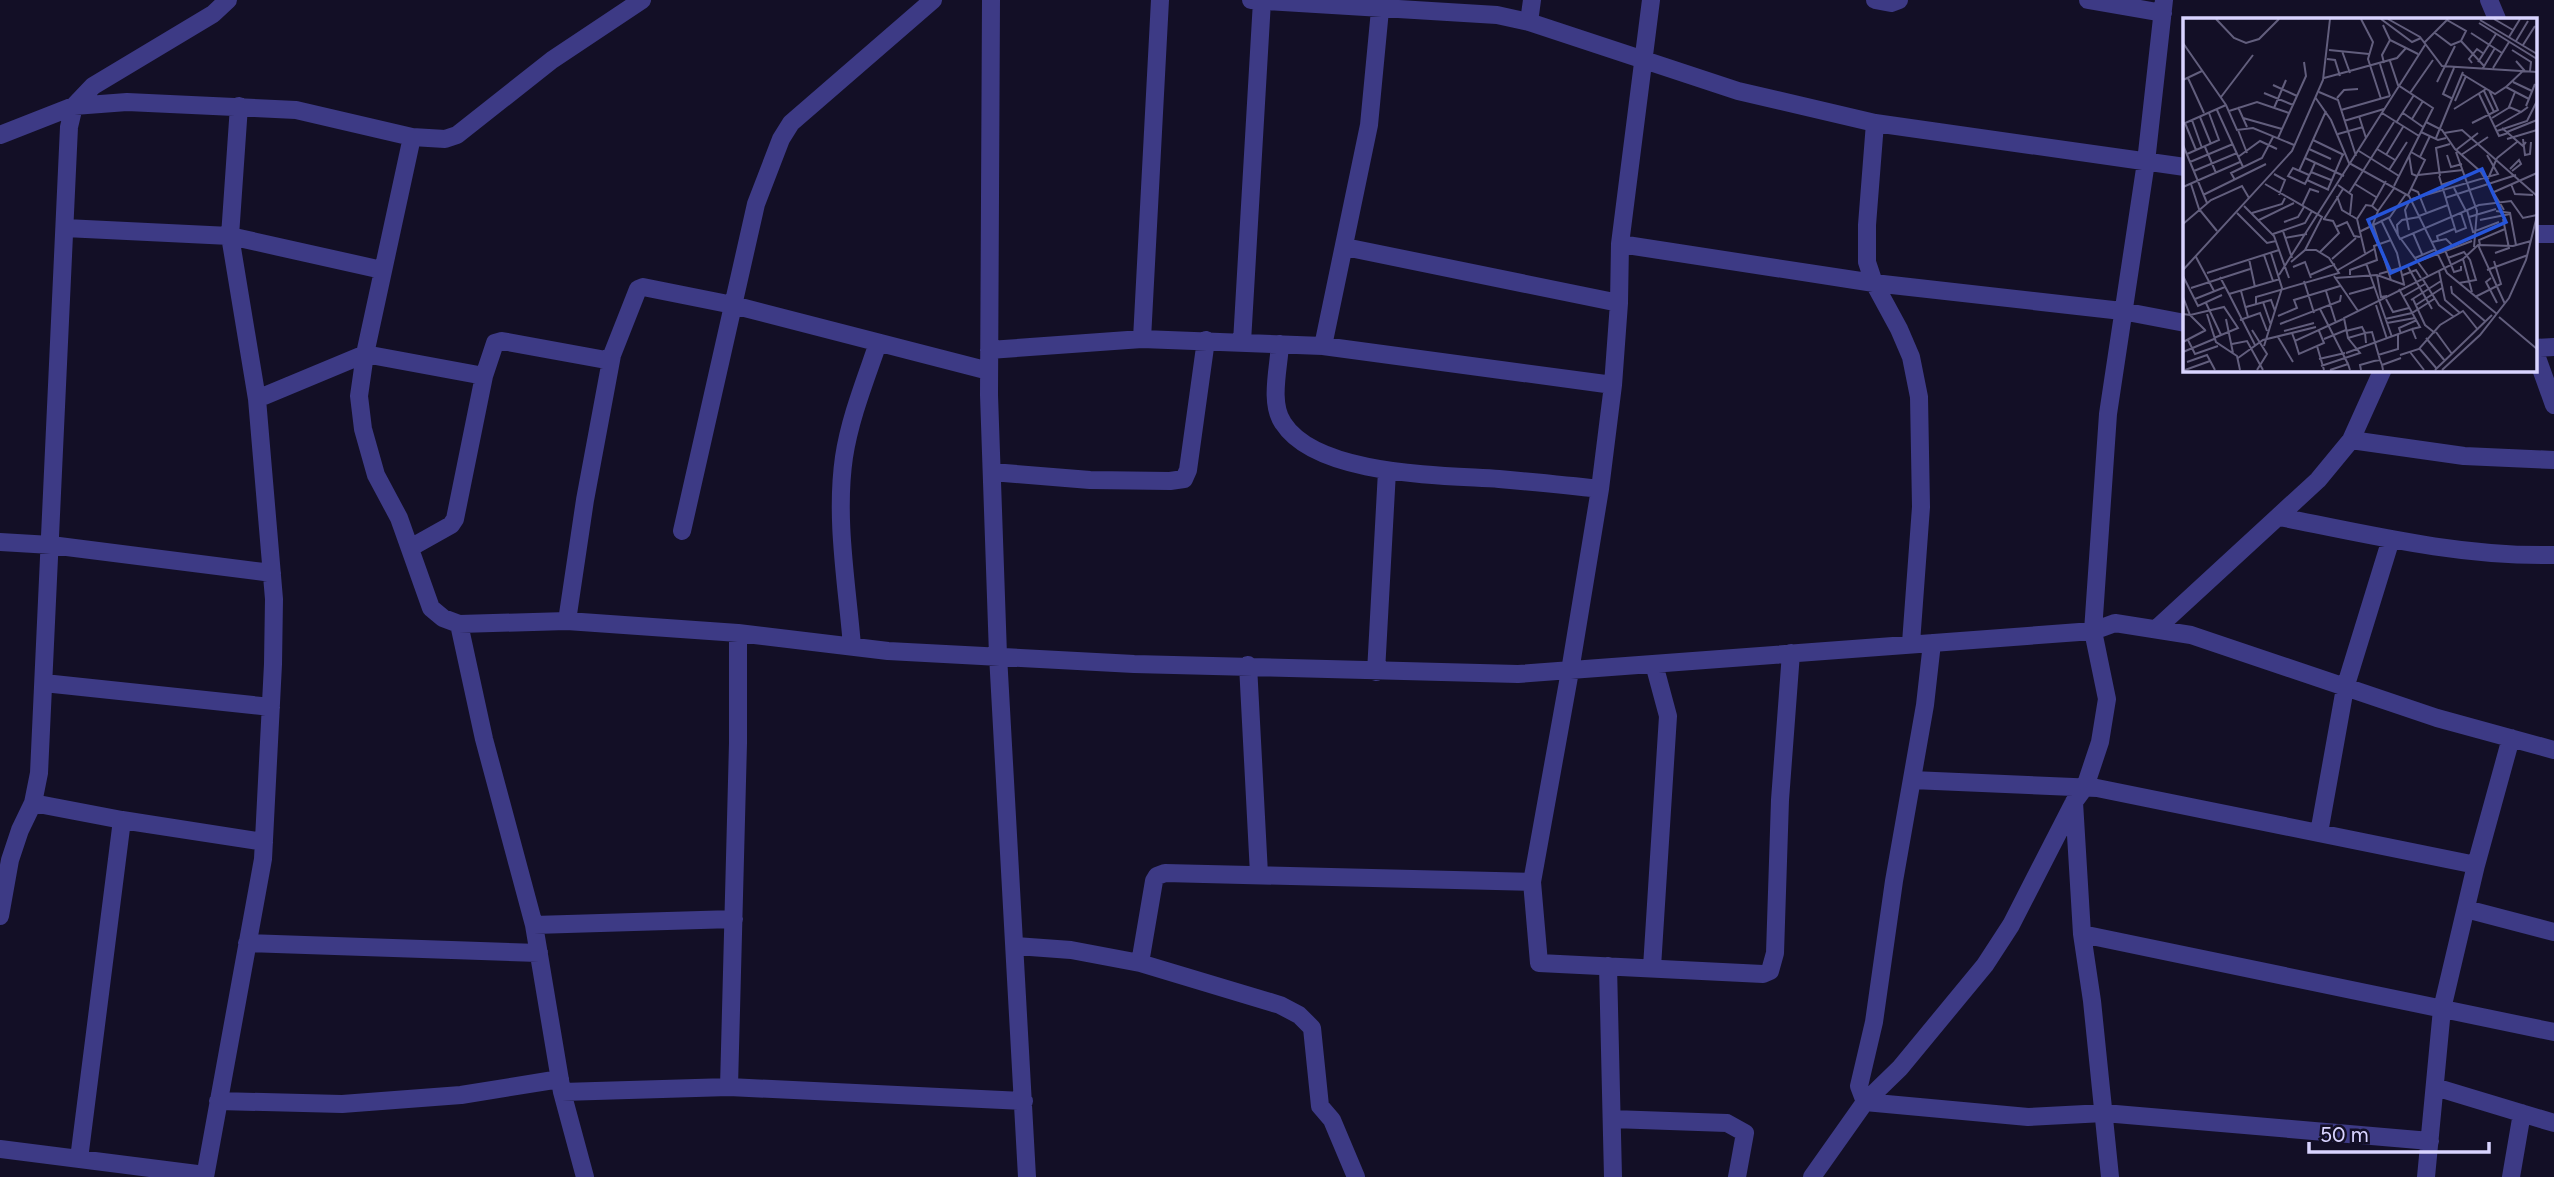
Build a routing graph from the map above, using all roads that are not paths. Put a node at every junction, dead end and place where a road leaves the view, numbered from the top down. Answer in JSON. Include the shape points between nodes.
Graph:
{"nodes":[{"id":1,"x":228,"y":0,"type":"edge"},
{"id":2,"x":642,"y":0,"type":"edge"},
{"id":3,"x":933,"y":0,"type":"edge"},
{"id":4,"x":991,"y":0,"type":"edge"},
{"id":5,"x":1160,"y":0,"type":"edge"},
{"id":6,"x":1532,"y":0,"type":"edge"},
{"id":7,"x":1651,"y":0,"type":"edge"},
{"id":8,"x":1875,"y":0,"type":"edge"},
{"id":9,"x":1899,"y":0,"type":"edge"},
{"id":10,"x":2088,"y":0,"type":"edge"},
{"id":11,"x":2489,"y":0,"type":"edge"},
{"id":12,"x":1256,"y":1,"type":"edge"},
{"id":13,"x":1316,"y":2,"type":"edge"},
{"id":14,"x":2163,"y":7,"type":"edge"},
{"id":15,"x":1380,"y":10,"type":"junction"},
{"id":16,"x":2497,"y":18,"type":"edge"},
{"id":17,"x":1529,"y":22,"type":"junction"},
{"id":18,"x":1643,"y":60,"type":"junction"},
{"id":19,"x":74,"y":106,"type":"junction"},
{"id":20,"x":239,"y":106,"type":"junction"},
{"id":21,"x":1875,"y":123,"type":"junction"},
{"id":22,"x":0,"y":135,"type":"edge"},
{"id":23,"x":411,"y":137,"type":"junction"},
{"id":24,"x":2146,"y":162,"type":"junction"},
{"id":25,"x":2183,"y":167,"type":"edge"},
{"id":26,"x":65,"y":228,"type":"junction"},
{"id":27,"x":2536,"y":234,"type":"edge"},
{"id":28,"x":2554,"y":234,"type":"edge"},
{"id":29,"x":230,"y":236,"type":"junction"},
{"id":30,"x":1620,"y":244,"type":"junction"},
{"id":31,"x":1345,"y":247,"type":"junction"},
{"id":32,"x":383,"y":270,"type":"junction"},
{"id":33,"x":1874,"y":283,"type":"junction"},
{"id":34,"x":1619,"y":303,"type":"junction"},
{"id":35,"x":733,"y":305,"type":"junction"},
{"id":36,"x":2122,"y":311,"type":"junction"},
{"id":37,"x":2183,"y":323,"type":"edge"},
{"id":38,"x":1142,"y":339,"type":"junction"},
{"id":39,"x":1206,"y":340,"type":"junction"},
{"id":40,"x":1242,"y":342,"type":"junction"},
{"id":41,"x":878,"y":343,"type":"junction"},
{"id":42,"x":1280,"y":344,"type":"junction"},
{"id":43,"x":1324,"y":346,"type":"junction"},
{"id":44,"x":2554,"y":347,"type":"edge"},
{"id":45,"x":989,"y":350,"type":"junction"},
{"id":46,"x":2536,"y":350,"type":"edge"},
{"id":47,"x":2536,"y":353,"type":"edge"},
{"id":48,"x":365,"y":354,"type":"junction"},
{"id":49,"x":612,"y":355,"type":"junction"},
{"id":50,"x":2382,"y":371,"type":"edge"},
{"id":51,"x":989,"y":372,"type":"junction"},
{"id":52,"x":484,"y":376,"type":"junction"},
{"id":53,"x":1613,"y":385,"type":"junction"},
{"id":54,"x":257,"y":398,"type":"junction"},
{"id":55,"x":2554,"y":405,"type":"edge"},
{"id":56,"x":2351,"y":440,"type":"junction"},
{"id":57,"x":2554,"y":460,"type":"edge"},
{"id":58,"x":1387,"y":471,"type":"junction"},
{"id":59,"x":992,"y":472,"type":"junction"},
{"id":60,"x":1600,"y":489,"type":"junction"},
{"id":61,"x":2280,"y":517,"type":"junction"},
{"id":62,"x":682,"y":531,"type":"dead end"},
{"id":63,"x":2391,"y":539,"type":"junction"},
{"id":64,"x":0,"y":542,"type":"edge"},
{"id":65,"x":51,"y":545,"type":"junction"},
{"id":66,"x":410,"y":548,"type":"junction"},
{"id":67,"x":2554,"y":555,"type":"edge"},
{"id":68,"x":272,"y":573,"type":"junction"},
{"id":69,"x":567,"y":621,"type":"junction"},
{"id":70,"x":459,"y":624,"type":"junction"},
{"id":71,"x":2156,"y":629,"type":"junction"},
{"id":72,"x":2093,"y":631,"type":"junction"},
{"id":73,"x":738,"y":634,"type":"junction"},
{"id":74,"x":1910,"y":643,"type":"junction"},
{"id":75,"x":1932,"y":643,"type":"junction"},
{"id":76,"x":852,"y":646,"type":"junction"},
{"id":77,"x":1791,"y":653,"type":"junction"},
{"id":78,"x":998,"y":655,"type":"junction"},
{"id":79,"x":1654,"y":664,"type":"junction"},
{"id":80,"x":1248,"y":665,"type":"junction"},
{"id":81,"x":1570,"y":671,"type":"junction"},
{"id":82,"x":1376,"y":672,"type":"junction"},
{"id":83,"x":44,"y":683,"type":"junction"},
{"id":84,"x":2345,"y":688,"type":"junction"},
{"id":85,"x":271,"y":707,"type":"junction"},
{"id":86,"x":2511,"y":738,"type":"junction"},
{"id":87,"x":2554,"y":750,"type":"edge"},
{"id":88,"x":1912,"y":780,"type":"junction"},
{"id":89,"x":2085,"y":787,"type":"junction"},
{"id":90,"x":2074,"y":802,"type":"junction"},
{"id":91,"x":33,"y":803,"type":"junction"},
{"id":92,"x":122,"y":820,"type":"junction"},
{"id":93,"x":2319,"y":833,"type":"junction"},
{"id":94,"x":264,"y":842,"type":"junction"},
{"id":95,"x":2476,"y":865,"type":"junction"},
{"id":96,"x":1259,"y":874,"type":"junction"},
{"id":97,"x":1532,"y":882,"type":"junction"},
{"id":98,"x":2466,"y":909,"type":"junction"},
{"id":99,"x":0,"y":916,"type":"edge"},
{"id":100,"x":734,"y":919,"type":"junction"},
{"id":101,"x":534,"y":925,"type":"junction"},
{"id":102,"x":2554,"y":932,"type":"edge"},
{"id":103,"x":2082,"y":934,"type":"junction"},
{"id":104,"x":247,"y":943,"type":"junction"},
{"id":105,"x":1015,"y":946,"type":"junction"},
{"id":106,"x":539,"y":953,"type":"junction"},
{"id":107,"x":1140,"y":963,"type":"junction"},
{"id":108,"x":1608,"y":966,"type":"junction"},
{"id":109,"x":1652,"y":967,"type":"junction"},
{"id":110,"x":2442,"y":1009,"type":"junction"},
{"id":111,"x":2554,"y":1032,"type":"edge"},
{"id":112,"x":561,"y":1086,"type":"junction"},
{"id":113,"x":729,"y":1087,"type":"junction"},
{"id":114,"x":2435,"y":1087,"type":"junction"},
{"id":115,"x":218,"y":1101,"type":"junction"},
{"id":116,"x":1024,"y":1101,"type":"junction"},
{"id":117,"x":1865,"y":1102,"type":"junction"},
{"id":118,"x":2104,"y":1113,"type":"junction"},
{"id":119,"x":2522,"y":1113,"type":"junction"},
{"id":120,"x":1612,"y":1119,"type":"junction"},
{"id":121,"x":2554,"y":1123,"type":"edge"},
{"id":122,"x":2430,"y":1141,"type":"junction"},
{"id":123,"x":0,"y":1149,"type":"edge"},
{"id":124,"x":79,"y":1159,"type":"junction"},
{"id":125,"x":205,"y":1176,"type":"edge"},
{"id":126,"x":584,"y":1177,"type":"edge"},
{"id":127,"x":1027,"y":1177,"type":"edge"},
{"id":128,"x":1356,"y":1177,"type":"edge"},
{"id":129,"x":1613,"y":1177,"type":"edge"},
{"id":130,"x":1737,"y":1177,"type":"edge"},
{"id":131,"x":1812,"y":1177,"type":"edge"},
{"id":132,"x":2110,"y":1177,"type":"edge"},
{"id":133,"x":2426,"y":1177,"type":"edge"},
{"id":134,"x":2511,"y":1177,"type":"edge"}],
"edges":[{"from":1,"to":19,"type":"street","via":[[213,14],[93,86]]},
{"from":2,"to":23,"type":"street","via":[[552,60],[457,135]]},
{"from":3,"to":35,"type":"street","via":[[791,123],[756,205]]},
{"from":4,"to":45,"type":"street"},
{"from":5,"to":38,"type":"street"},
{"from":6,"to":17,"type":"street"},
{"from":7,"to":18,"type":"street"},
{"from":8,"to":9,"type":"street"},
{"from":10,"to":14,"type":"street"},
{"from":11,"to":16,"type":"street"},
{"from":12,"to":13,"type":"street"},
{"from":12,"to":40,"type":"street"},
{"from":13,"to":15,"type":"street"},
{"from":14,"to":24,"type":"street"},
{"from":15,"to":17,"type":"street","via":[[1497,15]]},
{"from":15,"to":31,"type":"street","via":[[1369,125]]},
{"from":17,"to":18,"type":"street"},
{"from":18,"to":21,"type":"street","via":[[1738,91]]},
{"from":18,"to":30,"type":"street"},
{"from":19,"to":20,"type":"street","via":[[127,102]]},
{"from":19,"to":22,"type":"street"},
{"from":19,"to":26,"type":"street"},
{"from":20,"to":23,"type":"street","via":[[296,110]]},
{"from":20,"to":29,"type":"street"},
{"from":21,"to":24,"type":"street"},
{"from":21,"to":33,"type":"street","via":[[1867,225],[1867,262]]},
{"from":23,"to":32,"type":"street"},
{"from":24,"to":25,"type":"street"},
{"from":24,"to":36,"type":"street"},
{"from":26,"to":29,"type":"street"},
{"from":26,"to":65,"type":"street"},
{"from":27,"to":28,"type":"street"},
{"from":29,"to":32,"type":"street"},
{"from":29,"to":54,"type":"street"},
{"from":30,"to":33,"type":"street"},
{"from":30,"to":34,"type":"street"},
{"from":31,"to":34,"type":"street"},
{"from":31,"to":43,"type":"street"},
{"from":32,"to":48,"type":"street"},
{"from":33,"to":36,"type":"street"},
{"from":33,"to":74,"type":"street","via":[[1911,357],[1919,397],[1921,507]]},
{"from":34,"to":53,"type":"street"},
{"from":35,"to":41,"type":"street"},
{"from":35,"to":49,"type":"street","via":[[638,289]]},
{"from":35,"to":62,"type":"street"},
{"from":36,"to":37,"type":"street"},
{"from":36,"to":72,"type":"street","via":[[2108,414]]},
{"from":38,"to":39,"type":"street"},
{"from":38,"to":45,"type":"street"},
{"from":39,"to":40,"type":"street"},
{"from":39,"to":59,"type":"street","via":[[1184,479],[1090,480]]},
{"from":40,"to":42,"type":"street"},
{"from":41,"to":51,"type":"street"},
{"from":41,"to":76,"type":"street","via":[[844,457],[840,507]]},
{"from":42,"to":43,"type":"street"},
{"from":42,"to":58,"type":"street","via":[[1276,400],[1282,422],[1321,453]]},
{"from":43,"to":53,"type":"street"},
{"from":44,"to":46,"type":"street"},
{"from":45,"to":51,"type":"street"},
{"from":47,"to":55,"type":"street"},
{"from":48,"to":52,"type":"street"},
{"from":48,"to":54,"type":"street"},
{"from":48,"to":66,"type":"street","via":[[359,396],[363,429],[376,475]]},
{"from":49,"to":52,"type":"street","via":[[606,360],[591,359],[502,341],[490,352]]},
{"from":49,"to":69,"type":"street"},
{"from":50,"to":56,"type":"street"},
{"from":51,"to":59,"type":"street"},
{"from":52,"to":66,"type":"street","via":[[455,519]]},
{"from":53,"to":60,"type":"street"},
{"from":54,"to":68,"type":"street"},
{"from":56,"to":57,"type":"street","via":[[2464,456]]},
{"from":56,"to":61,"type":"street"},
{"from":58,"to":60,"type":"street"},
{"from":58,"to":82,"type":"street"},
{"from":59,"to":78,"type":"street"},
{"from":60,"to":81,"type":"street"},
{"from":61,"to":63,"type":"street"},
{"from":61,"to":71,"type":"street"},
{"from":63,"to":67,"type":"street","via":[[2511,556]]},
{"from":63,"to":84,"type":"street"},
{"from":64,"to":65,"type":"street"},
{"from":65,"to":68,"type":"street"},
{"from":65,"to":83,"type":"street"},
{"from":66,"to":70,"type":"street","via":[[431,608]]},
{"from":68,"to":85,"type":"street"},
{"from":69,"to":70,"type":"street"},
{"from":69,"to":73,"type":"street"},
{"from":70,"to":101,"type":"street"},
{"from":71,"to":72,"type":"street","via":[[2115,623]]},
{"from":71,"to":84,"type":"street","via":[[2191,635]]},
{"from":72,"to":75,"type":"street"},
{"from":72,"to":89,"type":"street","via":[[2107,699],[2101,741]]},
{"from":73,"to":76,"type":"street"},
{"from":73,"to":100,"type":"street"},
{"from":74,"to":75,"type":"street"},
{"from":74,"to":77,"type":"street"},
{"from":75,"to":88,"type":"street"},
{"from":76,"to":78,"type":"street"},
{"from":77,"to":79,"type":"street"},
{"from":77,"to":109,"type":"street","via":[[1774,963],[1763,974]]},
{"from":78,"to":80,"type":"street","via":[[1134,664]]},
{"from":78,"to":105,"type":"street"},
{"from":79,"to":81,"type":"street"},
{"from":79,"to":109,"type":"street","via":[[1668,716]]},
{"from":80,"to":82,"type":"street"},
{"from":80,"to":96,"type":"street"},
{"from":81,"to":82,"type":"street"},
{"from":81,"to":97,"type":"street"},
{"from":83,"to":85,"type":"street"},
{"from":83,"to":91,"type":"street"},
{"from":84,"to":86,"type":"street"},
{"from":84,"to":93,"type":"street"},
{"from":85,"to":94,"type":"street"},
{"from":86,"to":87,"type":"street"},
{"from":86,"to":95,"type":"street"},
{"from":88,"to":89,"type":"street"},
{"from":88,"to":117,"type":"street","via":[[1860,1086]]},
{"from":89,"to":90,"type":"street"},
{"from":89,"to":93,"type":"street"},
{"from":90,"to":103,"type":"street"},
{"from":90,"to":117,"type":"street","via":[[2011,925],[1985,965],[1900,1068]]},
{"from":91,"to":92,"type":"street"},
{"from":91,"to":99,"type":"street","via":[[10,860]]},
{"from":92,"to":94,"type":"street"},
{"from":92,"to":124,"type":"street"},
{"from":93,"to":95,"type":"street"},
{"from":94,"to":104,"type":"street"},
{"from":95,"to":98,"type":"street"},
{"from":96,"to":97,"type":"street"},
{"from":96,"to":107,"type":"street","via":[[1157,876]]},
{"from":97,"to":108,"type":"street","via":[[1539,963]]},
{"from":98,"to":102,"type":"street"},
{"from":98,"to":110,"type":"street"},
{"from":100,"to":101,"type":"street"},
{"from":100,"to":113,"type":"street"},
{"from":101,"to":106,"type":"street"},
{"from":103,"to":110,"type":"street"},
{"from":103,"to":118,"type":"street"},
{"from":104,"to":106,"type":"street"},
{"from":104,"to":115,"type":"street"},
{"from":105,"to":107,"type":"street","via":[[1071,950]]},
{"from":105,"to":116,"type":"street"},
{"from":106,"to":112,"type":"street"},
{"from":107,"to":128,"type":"street","via":[[1300,1015],[1312,1028],[1320,1107],[1332,1120]]},
{"from":108,"to":109,"type":"street"},
{"from":108,"to":120,"type":"street"},
{"from":110,"to":111,"type":"street"},
{"from":110,"to":114,"type":"street"},
{"from":112,"to":113,"type":"street"},
{"from":112,"to":115,"type":"street","via":[[342,1104]]},
{"from":112,"to":126,"type":"street"},
{"from":113,"to":116,"type":"street"},
{"from":114,"to":119,"type":"street"},
{"from":114,"to":122,"type":"street"},
{"from":115,"to":125,"type":"street"},
{"from":116,"to":127,"type":"street"},
{"from":117,"to":118,"type":"street","via":[[2028,1117]]},
{"from":117,"to":131,"type":"street"},
{"from":118,"to":122,"type":"street"},
{"from":118,"to":132,"type":"street"},
{"from":119,"to":121,"type":"street"},
{"from":119,"to":134,"type":"street"},
{"from":120,"to":129,"type":"street"},
{"from":120,"to":130,"type":"street","via":[[1727,1123],[1745,1132]]},
{"from":122,"to":133,"type":"street"},
{"from":123,"to":124,"type":"street"},
{"from":124,"to":125,"type":"street"}]}
